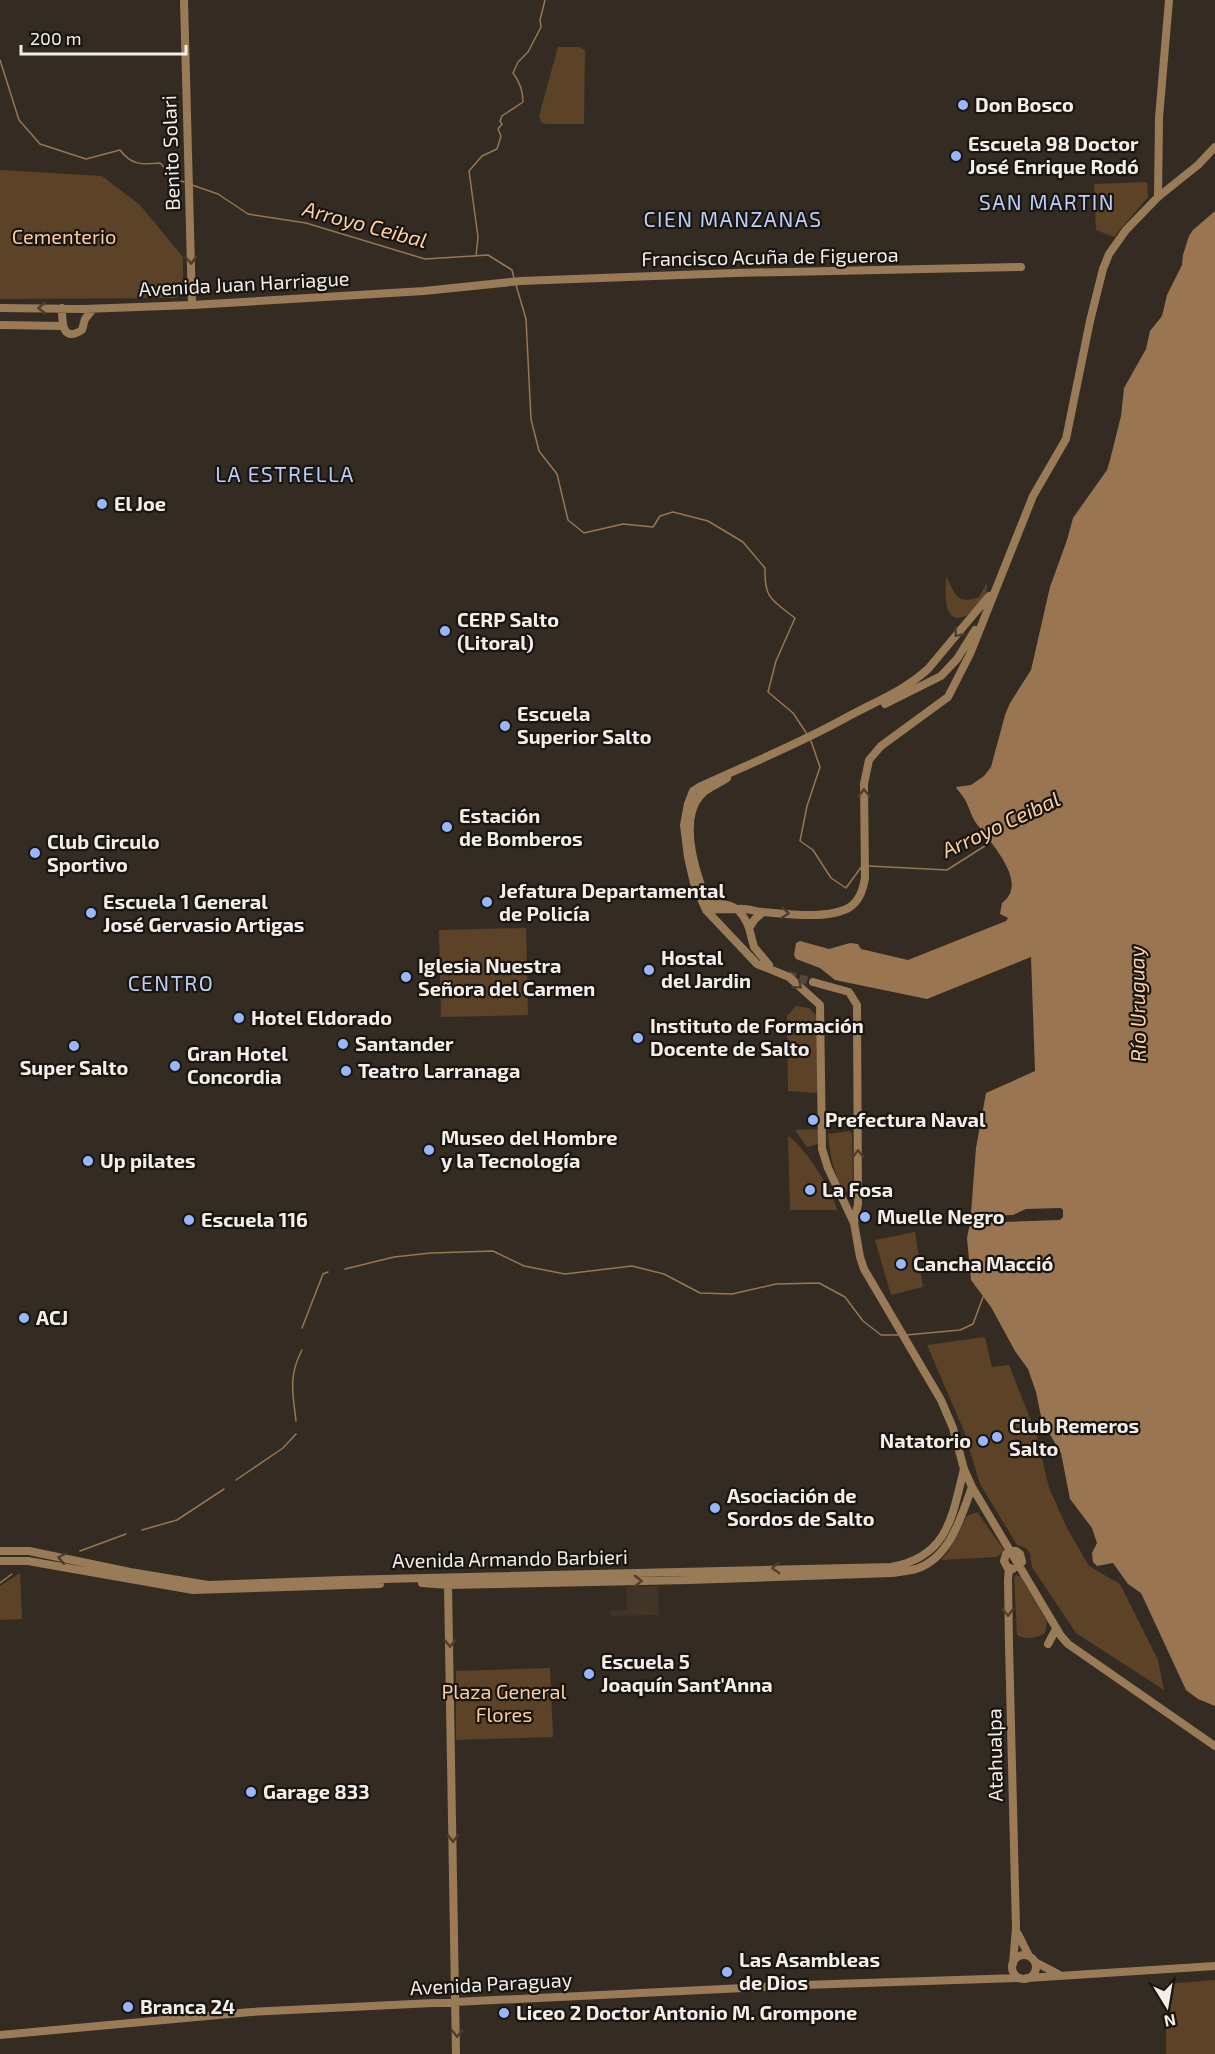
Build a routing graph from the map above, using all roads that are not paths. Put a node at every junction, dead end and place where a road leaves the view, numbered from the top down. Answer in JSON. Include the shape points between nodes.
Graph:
{"nodes":[{"id":1,"x":184,"y":0,"type":"edge"},
{"id":2,"x":1169,"y":0,"type":"edge"},
{"id":3,"x":1215,"y":147,"type":"edge"},
{"id":4,"x":1158,"y":197,"type":"junction"},
{"id":5,"x":1021,"y":267,"type":"dead end"},
{"id":6,"x":490,"y":284,"type":"joint"},
{"id":7,"x":192,"y":305,"type":"junction"},
{"id":8,"x":0,"y":308,"type":"edge"},
{"id":9,"x":62,"y":308,"type":"junction"},
{"id":10,"x":81,"y":309,"type":"junction"},
{"id":11,"x":93,"y":309,"type":"junction"},
{"id":12,"x":85,"y":319,"type":"junction"},
{"id":13,"x":0,"y":324,"type":"edge"},
{"id":14,"x":62,"y":326,"type":"junction"},
{"id":15,"x":995,"y":587,"type":"junction"},
{"id":16,"x":986,"y":613,"type":"junction"},
{"id":17,"x":836,"y":724,"type":"junction"},
{"id":18,"x":707,"y":906,"type":"junction"},
{"id":19,"x":739,"y":909,"type":"junction"},
{"id":20,"x":763,"y":912,"type":"junction"},
{"id":21,"x":750,"y":928,"type":"junction"},
{"id":22,"x":769,"y":965,"type":"dead end"},
{"id":23,"x":813,"y":982,"type":"tunnel mouth"},
{"id":24,"x":858,"y":1188,"type":"junction"},
{"id":25,"x":839,"y":1192,"type":"junction"},
{"id":26,"x":854,"y":1223,"type":"junction"},
{"id":27,"x":964,"y":1469,"type":"junction"},
{"id":28,"x":960,"y":1485,"type":"junction"},
{"id":29,"x":972,"y":1486,"type":"junction"},
{"id":30,"x":968,"y":1497,"type":"junction"},
{"id":31,"x":981,"y":1502,"type":"junction"},
{"id":32,"x":963,"y":1509,"type":"junction"},
{"id":33,"x":0,"y":1551,"type":"edge"},
{"id":34,"x":1010,"y":1551,"type":"junction"},
{"id":35,"x":0,"y":1561,"type":"edge"},
{"id":36,"x":1014,"y":1568,"type":"junction"},
{"id":37,"x":448,"y":1585,"type":"junction"},
{"id":38,"x":1056,"y":1629,"type":"junction"},
{"id":39,"x":1048,"y":1644,"type":"dead end"},
{"id":40,"x":1215,"y":1746,"type":"edge"},
{"id":41,"x":1016,"y":1929,"type":"junction"},
{"id":42,"x":1032,"y":1959,"type":"junction"},
{"id":43,"x":1214,"y":1965,"type":"edge"},
{"id":44,"x":1012,"y":1966,"type":"junction"},
{"id":45,"x":1062,"y":1975,"type":"junction"},
{"id":46,"x":984,"y":1978,"type":"junction"},
{"id":47,"x":1024,"y":1978,"type":"junction"},
{"id":48,"x":457,"y":2003,"type":"junction"},
{"id":49,"x":0,"y":2035,"type":"edge"},
{"id":50,"x":456,"y":2054,"type":"edge"}],
"edges":[{"from":1,"to":7,"type":"street","name":"Benito Solari","one_way":true},
{"from":2,"to":4,"type":"street","via":[[1159,118]]},
{"from":3,"to":4,"type":"street"},
{"from":4,"to":15,"type":"street","via":[[1117,241],[1103,269],[1065,439],[1033,496]]},
{"from":5,"to":6,"type":"street","name":"Francisco Acuña de Figueroa","via":[[734,273]]},
{"from":6,"to":7,"type":"street","name":"Avenida Juan Harriague"},
{"from":7,"to":11,"type":"street","name":"Avenida Juan Harriague"},
{"from":9,"to":8,"type":"street","name":"Avenida Juan Harriague","one_way":true},
{"from":9,"to":10,"type":"street","name":"Avenida Juan Harriague"},
{"from":9,"to":14,"type":"street"},
{"from":10,"to":11,"type":"street","name":"Avenida Juan Harriague"},
{"from":10,"to":12,"type":"street"},
{"from":11,"to":12,"type":"street"},
{"from":12,"to":14,"type":"street","via":[[83,329],[74,334]]},
{"from":13,"to":14,"type":"street"},
{"from":15,"to":16,"type":"street"},
{"from":15,"to":17,"type":"street","one_way":true,"via":[[917,679]]},
{"from":16,"to":17,"type":"street","via":[[957,659],[941,676]]},
{"from":20,"to":16,"type":"street","one_way":true,"via":[[817,915],[842,911],[858,899],[865,878],[864,784],[869,760],[881,746],[948,697]]},
{"from":17,"to":18,"type":"street","via":[[693,791],[684,825],[694,883]]},
{"from":18,"to":19,"type":"street"},
{"from":18,"to":25,"type":"street","one_way":true,"via":[[757,964],[789,977],[817,1000],[822,1149]]},
{"from":19,"to":20,"type":"street"},
{"from":19,"to":21,"type":"street"},
{"from":20,"to":21,"type":"street"},
{"from":21,"to":22,"type":"street","via":[[754,947]]},
{"from":24,"to":23,"type":"street","one_way":true,"via":[[857,1005],[849,992]]},
{"from":24,"to":25,"type":"street","via":[[850,1195]]},
{"from":24,"to":26,"type":"street"},
{"from":25,"to":26,"type":"street"},
{"from":26,"to":27,"type":"street","via":[[860,1257],[949,1417]]},
{"from":27,"to":28,"type":"street","name":"Avenida Armando Barbieri"},
{"from":27,"to":29,"type":"street"},
{"from":28,"to":30,"type":"street"},
{"from":28,"to":33,"type":"street","name":"Avenida Armando Barbieri","one_way":true,"via":[[949,1524],[938,1542],[922,1557],[891,1567],[208,1586],[29,1551]]},
{"from":29,"to":30,"type":"street","name":"Avenida Armando Barbieri"},
{"from":29,"to":31,"type":"street"},
{"from":30,"to":31,"type":"street"},
{"from":30,"to":32,"type":"street","name":"Avenida Armando Barbieri"},
{"from":31,"to":32,"type":"street"},
{"from":31,"to":34,"type":"street"},
{"from":37,"to":32,"type":"street","name":"Avenida Armando Barbieri","one_way":true,"via":[[903,1571],[927,1563],[940,1552],[951,1538]]},
{"from":34,"to":36,"type":"street","via":[[1005,1565]]},
{"from":34,"to":36,"type":"street","via":[[1022,1557]]},
{"from":35,"to":37,"type":"street","name":"Avenida Armando Barbieri","via":[[28,1561],[200,1591],[408,1582]]},
{"from":36,"to":38,"type":"street"},
{"from":36,"to":41,"type":"street","name":"Atahualpa","one_way":true,"via":[[1008,1580]]},
{"from":37,"to":48,"type":"street","one_way":true},
{"from":38,"to":39,"type":"street"},
{"from":38,"to":40,"type":"street","via":[[1080,1654]]},
{"from":41,"to":42,"type":"street","name":"Atahualpa"},
{"from":41,"to":44,"type":"street","name":"Atahualpa"},
{"from":42,"to":44,"type":"street","via":[[1019,1956]]},
{"from":42,"to":45,"type":"street","name":"Avenida Paraguay"},
{"from":42,"to":47,"type":"street","via":[[1035,1970]]},
{"from":43,"to":45,"type":"street","name":"Avenida Paraguay"},
{"from":44,"to":46,"type":"street","name":"Avenida Paraguay","via":[[1005,1973]]},
{"from":44,"to":47,"type":"street","via":[[1014,1974]]},
{"from":45,"to":47,"type":"street","name":"Avenida Paraguay"},
{"from":46,"to":47,"type":"street","name":"Avenida Paraguay"},
{"from":46,"to":48,"type":"street","name":"Avenida Paraguay"},
{"from":48,"to":49,"type":"street","name":"Avenida Paraguay","via":[[251,2012]]},
{"from":48,"to":50,"type":"street","one_way":true}]}
